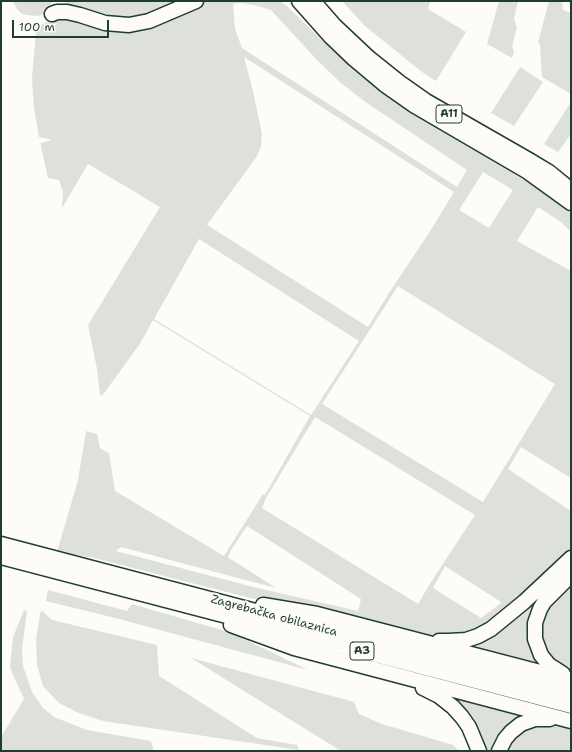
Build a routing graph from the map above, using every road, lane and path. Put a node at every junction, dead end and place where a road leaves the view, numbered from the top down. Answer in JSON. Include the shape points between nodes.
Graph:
{"nodes":[{"id":1,"x":61,"y":1,"type":"edge"},
{"id":2,"x":196,"y":1,"type":"edge"},
{"id":3,"x":287,"y":1,"type":"edge"},
{"id":4,"x":299,"y":1,"type":"edge"},
{"id":5,"x":313,"y":1,"type":"edge"},
{"id":6,"x":320,"y":1,"type":"edge"},
{"id":7,"x":52,"y":14,"type":"dead end"},
{"id":8,"x":80,"y":15,"type":"junction"},
{"id":9,"x":335,"y":26,"type":"junction"},
{"id":10,"x":354,"y":59,"type":"junction"},
{"id":11,"x":571,"y":190,"type":"edge"},
{"id":12,"x":571,"y":203,"type":"edge"},
{"id":13,"x":1,"y":544,"type":"edge"},
{"id":14,"x":1,"y":557,"type":"edge"},
{"id":15,"x":571,"y":558,"type":"edge"},
{"id":16,"x":571,"y":575,"type":"edge"},
{"id":17,"x":153,"y":590,"type":"junction"},
{"id":18,"x":357,"y":625,"type":"junction"},
{"id":19,"x":382,"y":670,"type":"junction"},
{"id":20,"x":571,"y":677,"type":"edge"},
{"id":21,"x":571,"y":680,"type":"edge"},
{"id":22,"x":571,"y":694,"type":"edge"},
{"id":23,"x":571,"y":706,"type":"edge"},
{"id":24,"x":571,"y":722,"type":"edge"},
{"id":25,"x":479,"y":751,"type":"edge"},
{"id":26,"x":499,"y":751,"type":"edge"}],
"edges":[{"from":1,"to":8,"type":"highway"},
{"from":2,"to":8,"type":"highway","via":[[149,21],[129,25],[105,23]]},
{"from":3,"to":10,"type":"highway","via":[[333,46]]},
{"from":4,"to":10,"type":"highway","number":"A11"},
{"from":5,"to":9,"type":"highway","number":"A11"},
{"from":6,"to":9,"type":"highway"},
{"from":7,"to":8,"type":"highway","via":[[62,12]]},
{"from":9,"to":11,"type":"highway","number":"A11","via":[[369,58],[405,86],[549,172]]},
{"from":10,"to":12,"type":"highway","number":"A11","via":[[415,106],[528,172]]},
{"from":13,"to":17,"type":"highway","name":"Zagrebačka obilaznica","number":"A3"},
{"from":14,"to":17,"type":"highway","name":"Zagrebačka obilaznica","number":"A3"},
{"from":15,"to":18,"type":"highway","via":[[502,621],[478,636],[456,641],[440,641],[377,625]]},
{"from":16,"to":20,"type":"highway","via":[[544,602],[537,616],[535,631],[537,648],[545,660],[558,672]]},
{"from":17,"to":18,"type":"highway","via":[[191,587],[242,601],[309,612]]},
{"from":17,"to":19,"type":"highway","via":[[173,608],[230,624],[282,644]]},
{"from":17,"to":22,"type":"highway","name":"Zagrebačka obilaznica","number":"A3"},
{"from":17,"to":23,"type":"highway","name":"Zagrebačka obilaznica","number":"A3"},
{"from":18,"to":21,"type":"highway"},
{"from":19,"to":24,"type":"highway"},
{"from":19,"to":25,"type":"highway","via":[[429,690],[453,707],[469,727]]},
{"from":24,"to":26,"type":"highway","via":[[546,718],[521,724],[505,739]]}]}
